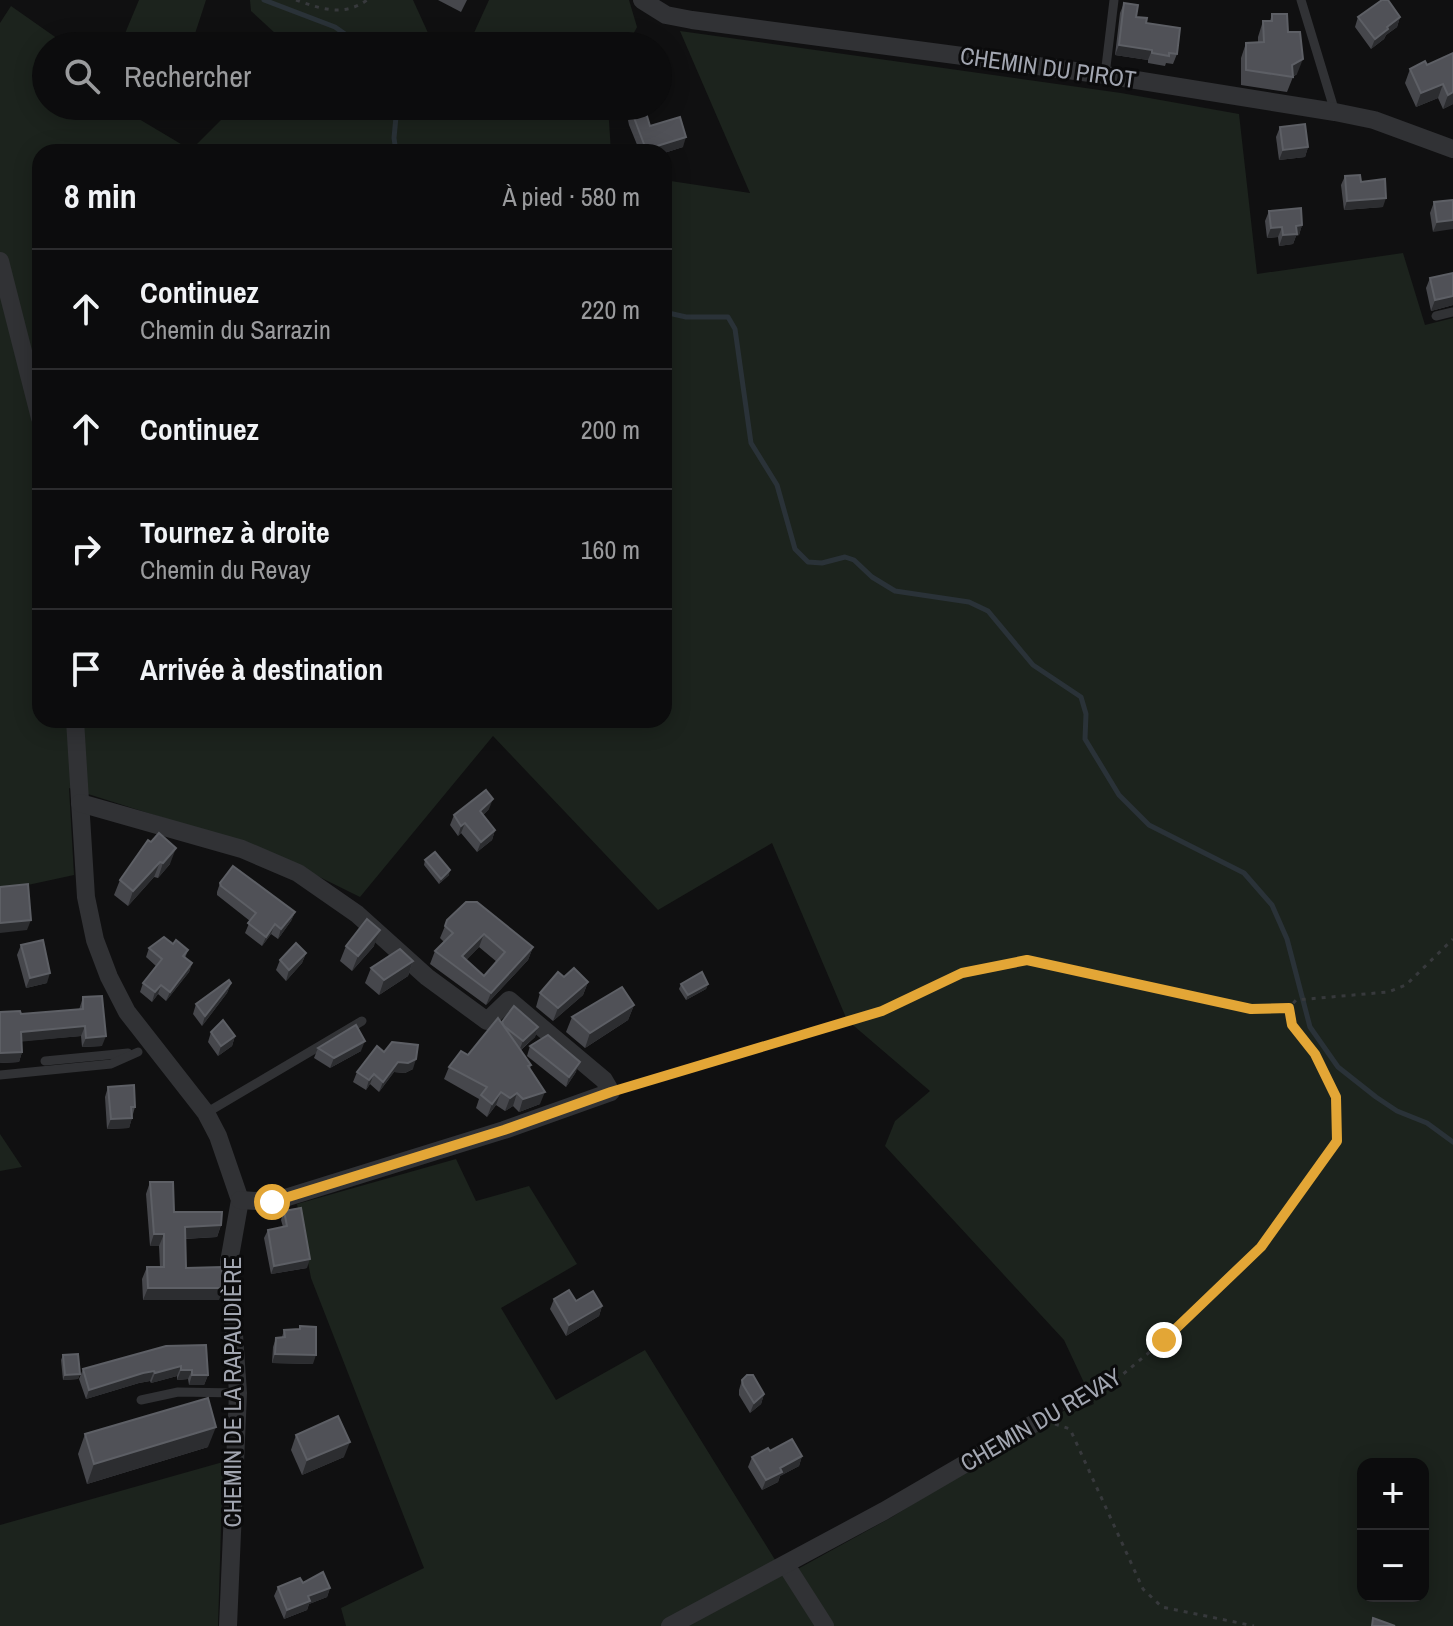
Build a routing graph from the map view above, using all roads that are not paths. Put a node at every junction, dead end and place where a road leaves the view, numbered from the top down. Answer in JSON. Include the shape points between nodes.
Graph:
{"nodes":[{"id":1,"x":642,"y":0,"type":"edge"},
{"id":2,"x":1114,"y":0,"type":"edge"},
{"id":3,"x":1301,"y":0,"type":"edge"},
{"id":4,"x":1105,"y":75,"type":"junction"},
{"id":5,"x":1335,"y":112,"type":"junction"},
{"id":6,"x":1453,"y":149,"type":"edge"},
{"id":7,"x":0,"y":261,"type":"edge"},
{"id":8,"x":1453,"y":312,"type":"edge"},
{"id":9,"x":1436,"y":316,"type":"dead end"},
{"id":10,"x":32,"y":387,"type":"edge"},
{"id":11,"x":75,"y":728,"type":"edge"},
{"id":12,"x":80,"y":803,"type":"junction"},
{"id":13,"x":362,"y":1021,"type":"dead end"},
{"id":14,"x":144,"y":1048,"type":"junction"},
{"id":15,"x":45,"y":1061,"type":"dead end"},
{"id":16,"x":0,"y":1075,"type":"edge"},
{"id":17,"x":206,"y":1113,"type":"junction"},
{"id":18,"x":240,"y":1200,"type":"junction"},
{"id":19,"x":238,"y":1393,"type":"junction"},
{"id":20,"x":141,"y":1400,"type":"dead end"},
{"id":21,"x":1040,"y":1420,"type":"road end"},
{"id":22,"x":786,"y":1565,"type":"junction"},
{"id":23,"x":228,"y":1626,"type":"edge"},
{"id":24,"x":670,"y":1626,"type":"edge"},
{"id":25,"x":825,"y":1626,"type":"edge"}],
"edges":[{"from":1,"to":4,"type":"street","name":"CHEMIN DU PIROT","via":[[666,15],[692,20]]},
{"from":2,"to":4,"type":"lane"},
{"from":3,"to":5,"type":"lane"},
{"from":4,"to":5,"type":"street","name":"CHEMIN DU PIROT"},
{"from":5,"to":6,"type":"street","name":"CHEMIN DU PIROT","via":[[1374,120]]},
{"from":7,"to":10,"type":"street"},
{"from":8,"to":9,"type":"lane"},
{"from":11,"to":12,"type":"street","name":"CHEMIN DE LA RAPAUDIÈRE"},
{"from":12,"to":14,"type":"street","name":"CHEMIN DE LA RAPAUDIÈRE","via":[[86,897],[95,940]]},
{"from":12,"to":18,"type":"street","via":[[242,849],[298,873],[357,914],[427,977],[487,1021],[509,1000],[604,1080],[611,1092],[272,1202]]},
{"from":13,"to":17,"type":"lane"},
{"from":14,"to":15,"type":"lane"},
{"from":14,"to":16,"type":"lane","via":[[111,1064]]},
{"from":14,"to":17,"type":"street","name":"CHEMIN DE LA RAPAUDIÈRE"},
{"from":17,"to":18,"type":"street","name":"CHEMIN DE LA RAPAUDIÈRE"},
{"from":18,"to":19,"type":"street","name":"CHEMIN DE LA RAPAUDIÈRE","via":[[229,1262]]},
{"from":19,"to":20,"type":"lane","via":[[178,1392]]},
{"from":19,"to":23,"type":"street","name":"CHEMIN DE LA RAPAUDIÈRE"},
{"from":21,"to":22,"type":"street","name":"CHEMIN DU REVAY"},
{"from":22,"to":24,"type":"street","name":"CHEMIN DU REVAY"},
{"from":22,"to":25,"type":"street"}]}
